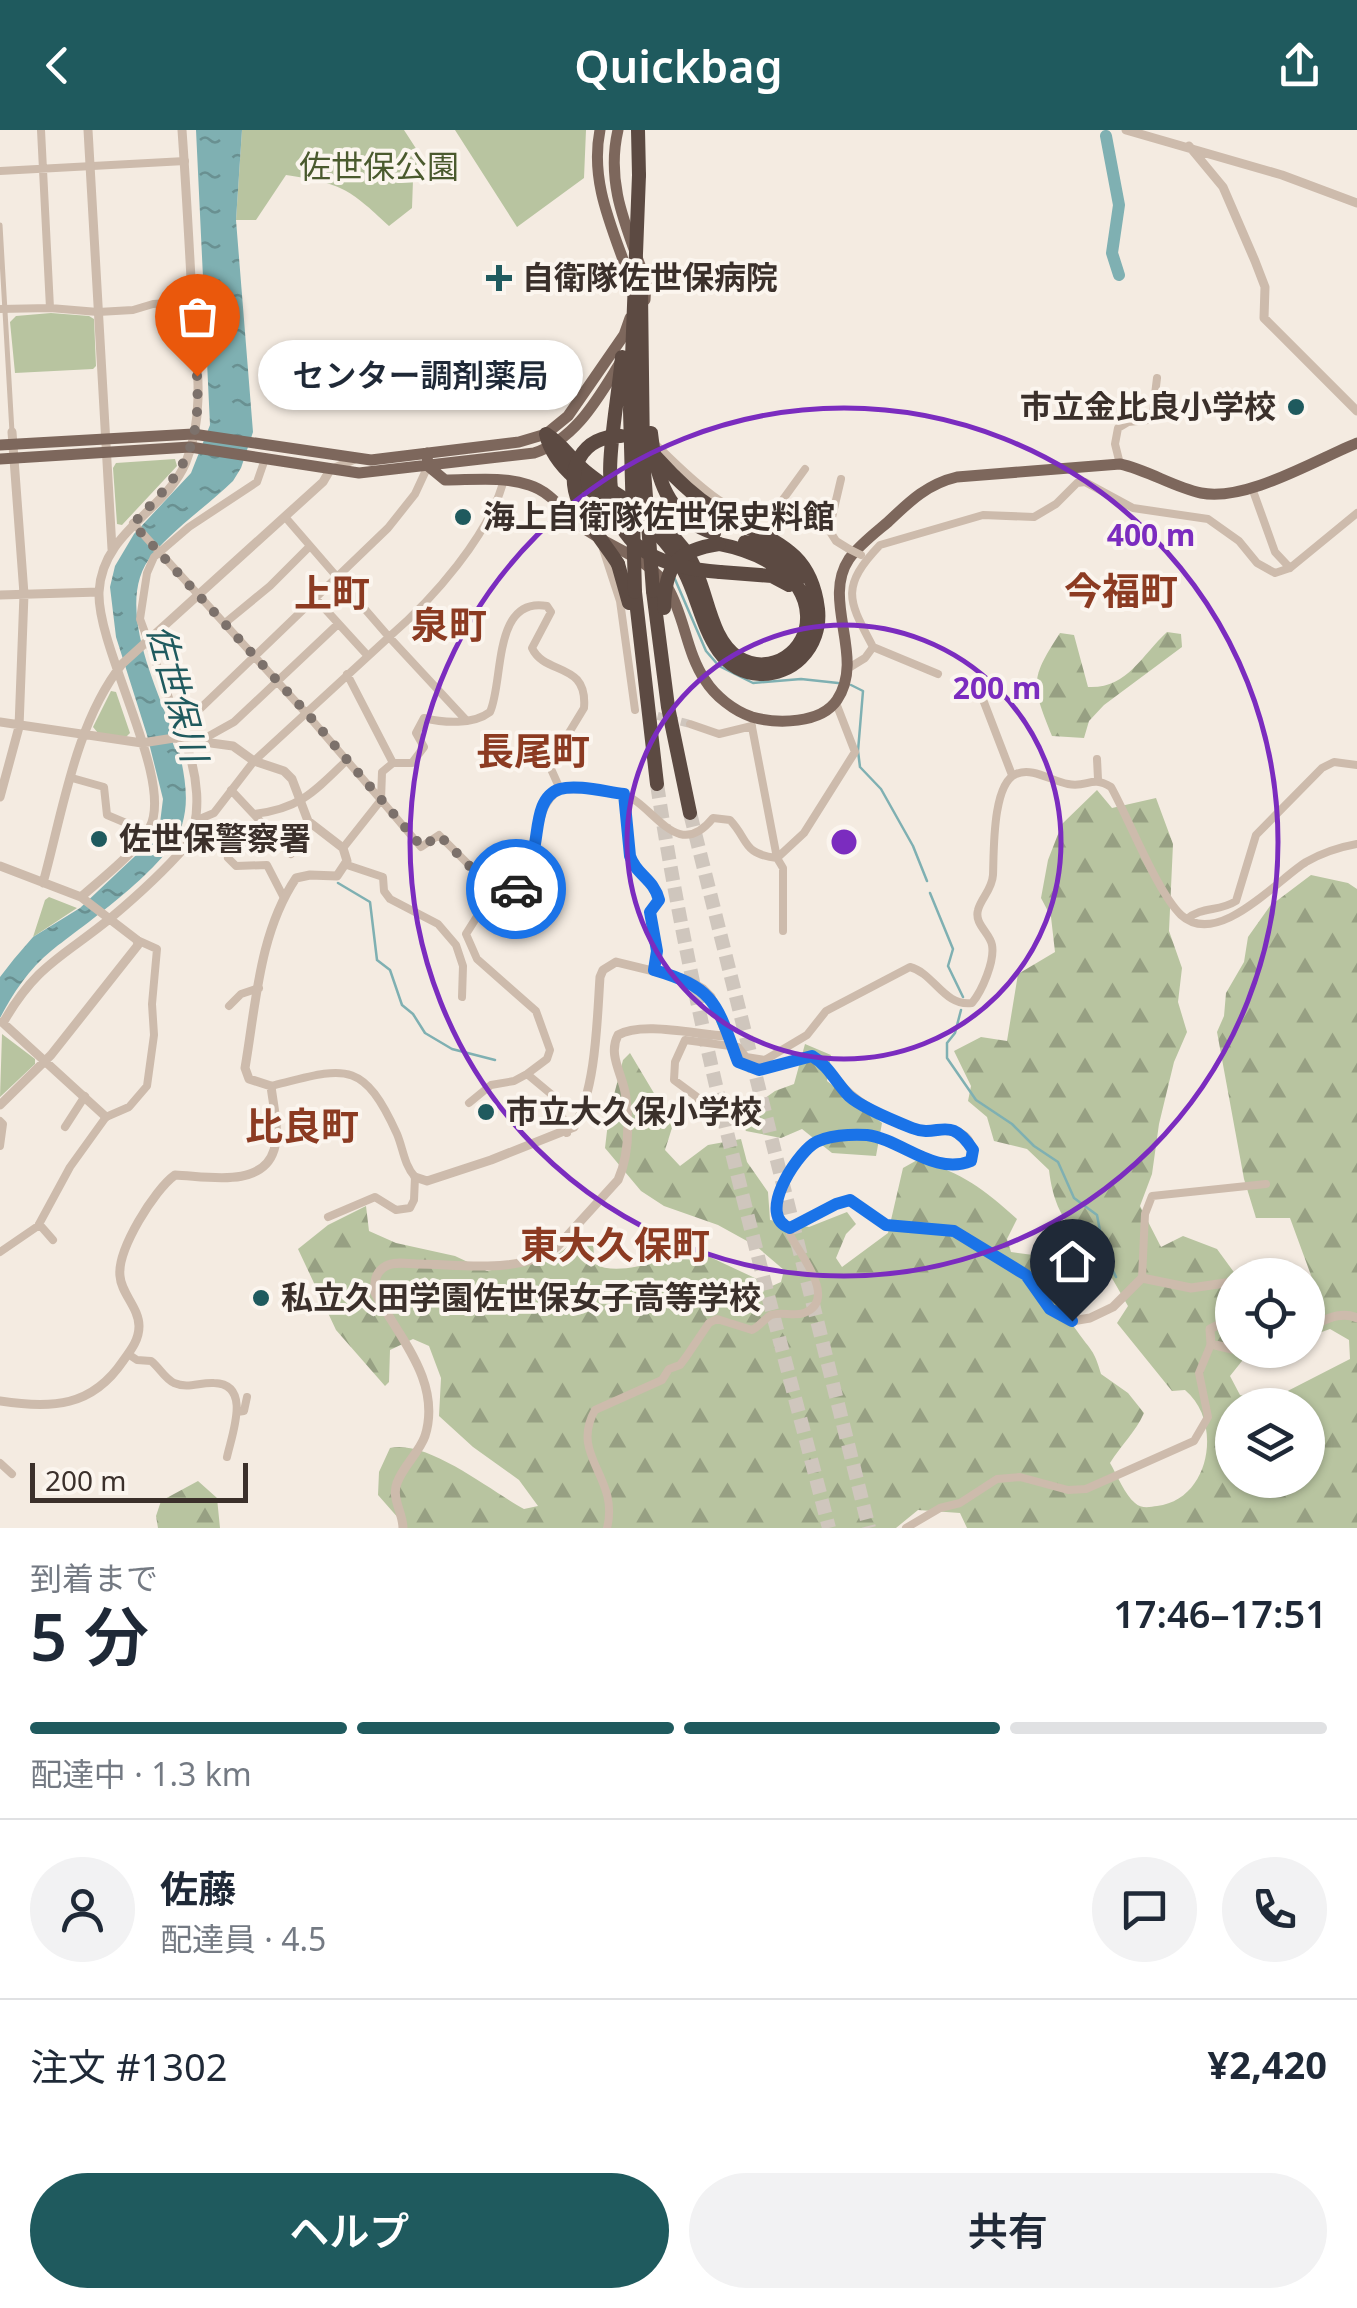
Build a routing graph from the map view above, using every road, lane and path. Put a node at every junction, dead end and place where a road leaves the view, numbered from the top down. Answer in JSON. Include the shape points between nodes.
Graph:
{"nodes":[{"id":1,"x":41,"y":130,"type":"edge"},
{"id":2,"x":88,"y":130,"type":"edge"},
{"id":3,"x":182,"y":130,"type":"edge"},
{"id":4,"x":600,"y":130,"type":"edge"},
{"id":5,"x":618,"y":130,"type":"edge"},
{"id":6,"x":638,"y":130,"type":"edge"},
{"id":7,"x":1126,"y":130,"type":"edge"},
{"id":8,"x":1152,"y":133,"type":"edge"},
{"id":9,"x":1188,"y":146,"type":"junction"},
{"id":10,"x":184,"y":161,"type":"junction"},
{"id":11,"x":90,"y":167,"type":"junction"},
{"id":12,"x":43,"y":169,"type":"junction"},
{"id":13,"x":0,"y":171,"type":"edge"},
{"id":14,"x":640,"y":175,"type":"junction"},
{"id":15,"x":1357,"y":202,"type":"edge"},
{"id":16,"x":0,"y":225,"type":"edge"},
{"id":17,"x":0,"y":236,"type":"edge"},
{"id":18,"x":634,"y":242,"type":"junction"},
{"id":19,"x":642,"y":288,"type":"junction"},
{"id":20,"x":192,"y":302,"type":"junction"},
{"id":21,"x":50,"y":308,"type":"junction"},
{"id":22,"x":2,"y":309,"type":"edge"},
{"id":23,"x":98,"y":312,"type":"junction"},
{"id":24,"x":1158,"y":378,"type":"dead end"},
{"id":25,"x":596,"y":398,"type":"junction"},
{"id":26,"x":1357,"y":412,"type":"edge"},
{"id":27,"x":8,"y":440,"type":"edge"},
{"id":28,"x":196,"y":441,"type":"junction"},
{"id":29,"x":552,"y":441,"type":"junction"},
{"id":30,"x":1357,"y":442,"type":"edge"},
{"id":31,"x":105,"y":444,"type":"junction"},
{"id":32,"x":253,"y":448,"type":"junction"},
{"id":33,"x":6,"y":459,"type":"edge"},
{"id":34,"x":265,"y":459,"type":"junction"},
{"id":35,"x":427,"y":459,"type":"junction"},
{"id":36,"x":342,"y":464,"type":"junction"},
{"id":37,"x":1120,"y":464,"type":"junction"},
{"id":38,"x":805,"y":470,"type":"dead end"},
{"id":39,"x":504,"y":479,"type":"junction"},
{"id":40,"x":841,"y":479,"type":"dead end"},
{"id":41,"x":1252,"y":488,"type":"junction"},
{"id":42,"x":1357,"y":513,"type":"edge"},
{"id":43,"x":286,"y":518,"type":"junction"},
{"id":44,"x":135,"y":526,"type":"junction"},
{"id":45,"x":640,"y":536,"type":"junction"},
{"id":46,"x":717,"y":538,"type":"junction"},
{"id":47,"x":602,"y":541,"type":"junction"},
{"id":48,"x":309,"y":546,"type":"junction"},
{"id":49,"x":158,"y":551,"type":"junction"},
{"id":50,"x":112,"y":552,"type":"junction"},
{"id":51,"x":865,"y":556,"type":"junction"},
{"id":52,"x":1290,"y":568,"type":"junction"},
{"id":53,"x":336,"y":580,"type":"junction"},
{"id":54,"x":798,"y":591,"type":"junction"},
{"id":55,"x":99,"y":592,"type":"junction"},
{"id":56,"x":24,"y":594,"type":"junction"},
{"id":57,"x":199,"y":595,"type":"junction"},
{"id":58,"x":0,"y":596,"type":"edge"},
{"id":59,"x":816,"y":598,"type":"junction"},
{"id":60,"x":316,"y":600,"type":"junction"},
{"id":61,"x":225,"y":624,"type":"junction"},
{"id":62,"x":338,"y":624,"type":"junction"},
{"id":63,"x":389,"y":637,"type":"junction"},
{"id":64,"x":147,"y":642,"type":"junction"},
{"id":65,"x":872,"y":647,"type":"junction"},
{"id":66,"x":368,"y":656,"type":"junction"},
{"id":67,"x":256,"y":657,"type":"junction"},
{"id":68,"x":120,"y":667,"type":"junction"},
{"id":69,"x":847,"y":669,"type":"junction"},
{"id":70,"x":347,"y":674,"type":"junction"},
{"id":71,"x":938,"y":674,"type":"dead end"},
{"id":72,"x":276,"y":680,"type":"junction"},
{"id":73,"x":977,"y":684,"type":"dead end"},
{"id":74,"x":836,"y":703,"type":"junction"},
{"id":75,"x":635,"y":710,"type":"dead end"},
{"id":76,"x":306,"y":712,"type":"junction"},
{"id":77,"x":466,"y":720,"type":"junction"},
{"id":78,"x":0,"y":722,"type":"edge"},
{"id":79,"x":752,"y":722,"type":"junction"},
{"id":80,"x":690,"y":724,"type":"tunnel mouth"},
{"id":81,"x":19,"y":726,"type":"junction"},
{"id":82,"x":180,"y":728,"type":"junction"},
{"id":83,"x":649,"y":728,"type":"junction"},
{"id":84,"x":84,"y":737,"type":"junction"},
{"id":85,"x":179,"y":738,"type":"junction"},
{"id":86,"x":200,"y":741,"type":"junction"},
{"id":87,"x":145,"y":743,"type":"junction"},
{"id":88,"x":254,"y":760,"type":"junction"},
{"id":89,"x":347,"y":760,"type":"junction"},
{"id":90,"x":1097,"y":760,"type":"dead end"},
{"id":91,"x":393,"y":762,"type":"junction"},
{"id":92,"x":1357,"y":765,"type":"edge"},
{"id":93,"x":1012,"y":775,"type":"junction"},
{"id":94,"x":72,"y":778,"type":"junction"},
{"id":95,"x":1098,"y":779,"type":"junction"},
{"id":96,"x":657,"y":784,"type":"tunnel mouth"},
{"id":97,"x":684,"y":786,"type":"junction"},
{"id":98,"x":560,"y":789,"type":"junction"},
{"id":99,"x":231,"y":790,"type":"junction"},
{"id":100,"x":624,"y":794,"type":"junction"},
{"id":101,"x":0,"y":797,"type":"edge"},
{"id":102,"x":381,"y":800,"type":"junction"},
{"id":103,"x":301,"y":802,"type":"junction"},
{"id":104,"x":690,"y":813,"type":"tunnel mouth"},
{"id":105,"x":254,"y":814,"type":"junction"},
{"id":106,"x":196,"y":820,"type":"junction"},
{"id":107,"x":141,"y":840,"type":"junction"},
{"id":108,"x":1357,"y":844,"type":"edge"},
{"id":109,"x":343,"y":848,"type":"junction"},
{"id":110,"x":291,"y":854,"type":"dead end"},
{"id":111,"x":228,"y":858,"type":"dead end"},
{"id":112,"x":777,"y":858,"type":"junction"},
{"id":113,"x":346,"y":865,"type":"junction"},
{"id":114,"x":0,"y":866,"type":"edge"},
{"id":115,"x":43,"y":883,"type":"junction"},
{"id":116,"x":499,"y":896,"type":"junction"},
{"id":117,"x":284,"y":898,"type":"junction"},
{"id":118,"x":84,"y":899,"type":"junction"},
{"id":119,"x":109,"y":916,"type":"junction"},
{"id":120,"x":1187,"y":918,"type":"junction"},
{"id":121,"x":783,"y":931,"type":"dead end"},
{"id":122,"x":138,"y":940,"type":"junction"},
{"id":123,"x":654,"y":970,"type":"junction"},
{"id":124,"x":258,"y":988,"type":"junction"},
{"id":125,"x":462,"y":997,"type":"dead end"},
{"id":126,"x":230,"y":1006,"type":"dead end"},
{"id":127,"x":1,"y":1024,"type":"edge"},
{"id":128,"x":729,"y":1041,"type":"junction"},
{"id":129,"x":45,"y":1060,"type":"junction"},
{"id":130,"x":528,"y":1074,"type":"junction"},
{"id":131,"x":838,"y":1080,"type":"joint"},
{"id":132,"x":271,"y":1086,"type":"junction"},
{"id":133,"x":86,"y":1096,"type":"junction"},
{"id":134,"x":470,"y":1103,"type":"dead end"},
{"id":135,"x":0,"y":1105,"type":"edge"},
{"id":136,"x":703,"y":1106,"type":"dead end"},
{"id":137,"x":106,"y":1117,"type":"junction"},
{"id":138,"x":0,"y":1121,"type":"edge"},
{"id":139,"x":65,"y":1127,"type":"dead end"},
{"id":140,"x":567,"y":1132,"type":"junction"},
{"id":141,"x":0,"y":1146,"type":"edge"},
{"id":142,"x":415,"y":1177,"type":"junction"},
{"id":143,"x":1266,"y":1184,"type":"dead end"},
{"id":144,"x":328,"y":1218,"type":"dead end"},
{"id":145,"x":39,"y":1224,"type":"junction"},
{"id":146,"x":790,"y":1228,"type":"junction"},
{"id":147,"x":52,"y":1240,"type":"dead end"},
{"id":148,"x":0,"y":1252,"type":"edge"},
{"id":149,"x":1142,"y":1278,"type":"junction"},
{"id":150,"x":1215,"y":1284,"type":"edge"},
{"id":151,"x":1357,"y":1318,"type":"edge"},
{"id":152,"x":1325,"y":1321,"type":"edge"},
{"id":153,"x":1215,"y":1326,"type":"edge"},
{"id":154,"x":1211,"y":1344,"type":"junction"},
{"id":155,"x":1215,"y":1345,"type":"edge"},
{"id":156,"x":128,"y":1354,"type":"junction"},
{"id":157,"x":247,"y":1397,"type":"dead end"},
{"id":158,"x":0,"y":1401,"type":"edge"},
{"id":159,"x":237,"y":1412,"type":"junction"},
{"id":160,"x":228,"y":1457,"type":"dead end"},
{"id":161,"x":0,"y":1463,"type":"edge"},
{"id":162,"x":12,"y":1474,"type":"dead end"},
{"id":163,"x":404,"y":1528,"type":"edge"},
{"id":164,"x":607,"y":1528,"type":"edge"},
{"id":165,"x":906,"y":1528,"type":"edge"}],
"edges":[{"from":1,"to":12,"type":"street"},
{"from":2,"to":11,"type":"street"},
{"from":3,"to":10,"type":"street"},
{"from":4,"to":29,"type":"main road","via":[[599,189],[632,286],[631,316]]},
{"from":5,"to":25,"type":"main road","via":[[613,181],[646,292],[634,340]]},
{"from":6,"to":14,"type":"highway"},
{"from":7,"to":8,"type":"street"},
{"from":8,"to":9,"type":"street"},
{"from":9,"to":15,"type":"street"},
{"from":9,"to":26,"type":"street","via":[[1222,187],[1255,261],[1265,287],[1264,318]]},
{"from":10,"to":11,"type":"street"},
{"from":10,"to":20,"type":"street"},
{"from":11,"to":12,"type":"street"},
{"from":11,"to":23,"type":"street"},
{"from":12,"to":13,"type":"street"},
{"from":12,"to":21,"type":"street"},
{"from":14,"to":18,"type":"highway","bridge":true},
{"from":14,"to":19,"type":"highway","bridge":true},
{"from":16,"to":17,"type":"street"},
{"from":17,"to":22,"type":"street"},
{"from":18,"to":45,"type":"highway","bridge":true,"via":[[630,410]]},
{"from":18,"to":54,"type":"highway","bridge":true,"via":[[612,469],[614,508],[627,536],[654,559],[689,570],[772,576]]},
{"from":19,"to":45,"type":"highway","bridge":true},
{"from":19,"to":46,"type":"highway","bridge":true,"via":[[659,476],[684,519]]},
{"from":20,"to":23,"type":"street"},
{"from":20,"to":28,"type":"street"},
{"from":21,"to":22,"type":"street"},
{"from":21,"to":23,"type":"street"},
{"from":22,"to":27,"type":"street"},
{"from":23,"to":31,"type":"street"},
{"from":24,"to":37,"type":"street","via":[[1148,420],[1118,428]]},
{"from":25,"to":29,"type":"main road","via":[[577,427]]},
{"from":25,"to":38,"type":"street","via":[[659,446],[692,482],[744,514],[770,515]]},
{"from":27,"to":31,"type":"main road"},
{"from":27,"to":33,"type":"street"},
{"from":28,"to":31,"type":"main road"},
{"from":28,"to":32,"type":"main road"},
{"from":28,"to":44,"type":"street","via":[[179,474]]},
{"from":29,"to":35,"type":"main road"},
{"from":29,"to":54,"type":"highway","via":[[672,535],[701,580],[722,640],[738,657],[771,664],[790,656],[808,623]]},
{"from":29,"to":59,"type":"highway","via":[[586,488],[654,529],[689,580],[715,646],[733,665],[773,674],[796,663],[816,636]]},
{"from":30,"to":41,"type":"main road"},
{"from":31,"to":33,"type":"main road"},
{"from":31,"to":50,"type":"street"},
{"from":32,"to":34,"type":"main road"},
{"from":32,"to":36,"type":"main road"},
{"from":32,"to":36,"type":"main road","via":[[303,451]]},
{"from":33,"to":56,"type":"street"},
{"from":34,"to":36,"type":"main road"},
{"from":34,"to":49,"type":"street","via":[[257,482]]},
{"from":35,"to":36,"type":"main road"},
{"from":35,"to":36,"type":"main road","via":[[372,472]]},
{"from":35,"to":39,"type":"main road","via":[[446,480]]},
{"from":35,"to":53,"type":"street","via":[[415,494]]},
{"from":36,"to":43,"type":"street"},
{"from":37,"to":41,"type":"main road","via":[[1206,494]]},
{"from":37,"to":69,"type":"main road","via":[[956,476],[915,496],[848,560],[841,606]]},
{"from":39,"to":47,"type":"main road","via":[[538,488]]},
{"from":39,"to":63,"type":"street","via":[[498,502],[466,550],[420,610]]},
{"from":40,"to":51,"type":"street","bridge":true,"via":[[830,530]]},
{"from":41,"to":52,"type":"street","via":[[1275,552]]},
{"from":42,"to":52,"type":"street"},
{"from":43,"to":48,"type":"street"},
{"from":43,"to":57,"type":"street"},
{"from":44,"to":49,"type":"street"},
{"from":44,"to":50,"type":"street"},
{"from":45,"to":83,"type":"highway","bridge":true,"via":[[636,592]]},
{"from":45,"to":97,"type":"highway","bridge":true},
{"from":46,"to":54,"type":"highway","via":[[773,564]]},
{"from":46,"to":59,"type":"highway","via":[[772,551]]},
{"from":46,"to":97,"type":"highway","bridge":true,"via":[[682,555],[667,578],[664,608]]},
{"from":47,"to":75,"type":"street","via":[[620,601]]},
{"from":47,"to":79,"type":"main road","via":[[660,577],[706,683]]},
{"from":48,"to":53,"type":"street"},
{"from":48,"to":61,"type":"street"},
{"from":49,"to":57,"type":"street"},
{"from":49,"to":64,"type":"street","via":[[146,574],[140,620]]},
{"from":50,"to":55,"type":"street"},
{"from":51,"to":52,"type":"street","via":[[880,545],[983,514],[1034,516],[1085,482],[1133,508],[1208,519],[1265,570]]},
{"from":51,"to":65,"type":"street","via":[[849,596]]},
{"from":53,"to":60,"type":"street"},
{"from":53,"to":63,"type":"street"},
{"from":55,"to":56,"type":"street"},
{"from":55,"to":68,"type":"street"},
{"from":56,"to":58,"type":"street"},
{"from":56,"to":81,"type":"street"},
{"from":57,"to":61,"type":"street"},
{"from":57,"to":64,"type":"street"},
{"from":59,"to":83,"type":"highway","bridge":true,"via":[[806,568],[792,552],[724,515],[642,445],[618,436],[594,442],[577,461],[576,498],[627,590]]},
{"from":60,"to":62,"type":"street"},
{"from":60,"to":67,"type":"street"},
{"from":61,"to":67,"type":"street"},
{"from":62,"to":66,"type":"street"},
{"from":62,"to":72,"type":"street"},
{"from":63,"to":66,"type":"street"},
{"from":63,"to":77,"type":"street"},
{"from":64,"to":68,"type":"street"},
{"from":64,"to":82,"type":"street"},
{"from":65,"to":69,"type":"street"},
{"from":65,"to":71,"type":"street"},
{"from":66,"to":70,"type":"street"},
{"from":67,"to":72,"type":"street"},
{"from":67,"to":82,"type":"street"},
{"from":68,"to":84,"type":"street"},
{"from":68,"to":87,"type":"street"},
{"from":69,"to":74,"type":"main road"},
{"from":70,"to":76,"type":"street"},
{"from":70,"to":91,"type":"street"},
{"from":72,"to":76,"type":"street"},
{"from":72,"to":86,"type":"street","via":[[234,722]]},
{"from":73,"to":93,"type":"street"},
{"from":74,"to":79,"type":"main road","via":[[812,718]]},
{"from":74,"to":112,"type":"street","via":[[855,752],[804,833]]},
{"from":76,"to":88,"type":"street"},
{"from":76,"to":89,"type":"street"},
{"from":77,"to":91,"type":"street","via":[[424,718],[416,734],[424,747],[420,755],[412,764]]},
{"from":77,"to":98,"type":"street","via":[[490,712],[512,621],[526,607],[547,606],[550,618],[532,648],[572,674],[585,698],[553,759]]},
{"from":78,"to":81,"type":"street"},
{"from":79,"to":80,"type":"street","via":[[719,734]]},
{"from":79,"to":112,"type":"street"},
{"from":81,"to":84,"type":"street"},
{"from":81,"to":101,"type":"street"},
{"from":82,"to":85,"type":"street"},
{"from":83,"to":96,"type":"highway"},
{"from":84,"to":87,"type":"street"},
{"from":84,"to":94,"type":"street"},
{"from":85,"to":86,"type":"street"},
{"from":85,"to":87,"type":"street"},
{"from":85,"to":106,"type":"street","via":[[194,778]]},
{"from":86,"to":88,"type":"street","via":[[233,746]]},
{"from":87,"to":107,"type":"street","via":[[155,813]]},
{"from":88,"to":99,"type":"street"},
{"from":88,"to":103,"type":"street","via":[[284,771]]},
{"from":89,"to":102,"type":"street"},
{"from":89,"to":103,"type":"street"},
{"from":90,"to":95,"type":"street"},
{"from":91,"to":102,"type":"street","via":[[382,772]]},
{"from":92,"to":120,"type":"street","via":[[1322,768],[1256,835],[1236,902]]},
{"from":93,"to":95,"type":"street","via":[[1025,772],[1067,784]]},
{"from":93,"to":128,"type":"street","via":[[1001,796],[993,875],[978,910],[992,945],[990,964],[972,1003],[960,1004],[910,967],[826,1011],[807,1034],[765,1060],[746,1056]]},
{"from":94,"to":107,"type":"street","via":[[104,787],[107,815]]},
{"from":94,"to":115,"type":"street"},
{"from":95,"to":120,"type":"street","via":[[1111,787],[1165,891]]},
{"from":97,"to":104,"type":"highway"},
{"from":98,"to":100,"type":"street"},
{"from":98,"to":116,"type":"street","via":[[544,804],[517,888],[507,899]]},
{"from":99,"to":105,"type":"street"},
{"from":99,"to":106,"type":"street","via":[[214,813]]},
{"from":100,"to":112,"type":"street","via":[[660,826],[680,834],[706,828],[713,818],[730,820],[745,847]]},
{"from":100,"to":123,"type":"street","via":[[633,866],[651,880],[659,900],[650,912]]},
{"from":102,"to":109,"type":"street"},
{"from":102,"to":116,"type":"street","via":[[422,847],[439,835]]},
{"from":103,"to":105,"type":"street"},
{"from":103,"to":109,"type":"street","via":[[313,827]]},
{"from":105,"to":110,"type":"street"},
{"from":106,"to":119,"type":"street","via":[[173,861]]},
{"from":107,"to":118,"type":"street"},
{"from":108,"to":120,"type":"street","via":[[1304,863],[1240,912],[1209,922]]},
{"from":109,"to":113,"type":"street"},
{"from":111,"to":117,"type":"street","via":[[236,866],[268,864]]},
{"from":112,"to":121,"type":"street","via":[[783,868]]},
{"from":113,"to":117,"type":"street","via":[[337,876],[296,878]]},
{"from":113,"to":125,"type":"street","via":[[383,877],[390,899],[438,924],[463,966]]},
{"from":114,"to":115,"type":"street"},
{"from":115,"to":118,"type":"street"},
{"from":116,"to":130,"type":"street","via":[[466,934],[476,959],[536,1011],[542,1024],[550,1050]]},
{"from":117,"to":124,"type":"street"},
{"from":118,"to":119,"type":"street"},
{"from":119,"to":122,"type":"street"},
{"from":119,"to":127,"type":"street","via":[[30,981]]},
{"from":122,"to":129,"type":"street"},
{"from":122,"to":137,"type":"street","via":[[157,949],[147,1086],[129,1107]]},
{"from":123,"to":128,"type":"street","via":[[686,979],[711,997]]},
{"from":123,"to":140,"type":"street","via":[[616,962],[604,970],[581,1115]]},
{"from":124,"to":126,"type":"street"},
{"from":124,"to":132,"type":"street","via":[[246,1074],[255,1084]]},
{"from":127,"to":129,"type":"street"},
{"from":128,"to":131,"type":"street","via":[[738,1062],[750,1068],[812,1056]]},
{"from":128,"to":136,"type":"street","via":[[682,1042],[674,1080]]},
{"from":128,"to":163,"type":"street","via":[[679,1029],[635,1028],[618,1035],[613,1047],[626,1097],[624,1168],[548,1254],[479,1266],[395,1263],[379,1272],[375,1293],[428,1394],[424,1440],[396,1484]]},
{"from":129,"to":133,"type":"street"},
{"from":129,"to":135,"type":"street"},
{"from":130,"to":134,"type":"street","via":[[490,1085]]},
{"from":130,"to":140,"type":"street","via":[[557,1099]]},
{"from":131,"to":146,"type":"street","via":[[850,1097],[917,1131],[951,1129],[973,1150],[971,1161],[936,1162],[872,1136],[812,1144],[780,1193],[776,1216]]},
{"from":132,"to":142,"type":"street","via":[[333,1071],[358,1076],[386,1110]]},
{"from":132,"to":156,"type":"street","via":[[274,1150],[264,1167],[235,1177],[175,1176],[159,1190],[124,1250],[120,1278],[139,1330]]},
{"from":133,"to":137,"type":"street"},
{"from":133,"to":139,"type":"street"},
{"from":137,"to":145,"type":"street"},
{"from":138,"to":141,"type":"street"},
{"from":140,"to":142,"type":"street","via":[[427,1181]]},
{"from":142,"to":144,"type":"street","via":[[410,1208],[396,1210],[378,1196]]},
{"from":143,"to":149,"type":"street","via":[[1152,1196]]},
{"from":145,"to":147,"type":"street"},
{"from":145,"to":148,"type":"street"},
{"from":146,"to":149,"type":"street","via":[[850,1200],[886,1225],[954,1231],[1026,1275],[1050,1309],[1072,1321],[1113,1308]]},
{"from":146,"to":164,"type":"street","via":[[816,1282],[815,1305],[805,1313],[768,1316],[752,1330],[709,1323],[662,1380],[595,1410],[588,1450],[610,1495]]},
{"from":149,"to":150,"type":"street","via":[[1191,1288]]},
{"from":151,"to":152,"type":"street"},
{"from":153,"to":154,"type":"street"},
{"from":154,"to":155,"type":"street"},
{"from":154,"to":165,"type":"street","via":[[1199,1373],[1208,1417],[1194,1441],[1079,1491],[1020,1477],[997,1479]]},
{"from":156,"to":158,"type":"street","via":[[101,1388],[65,1403]]},
{"from":156,"to":159,"type":"street","via":[[156,1364],[178,1384],[227,1386]]},
{"from":157,"to":159,"type":"street","via":[[244,1411]]},
{"from":159,"to":160,"type":"street"},
{"from":161,"to":162,"type":"street"}]}
